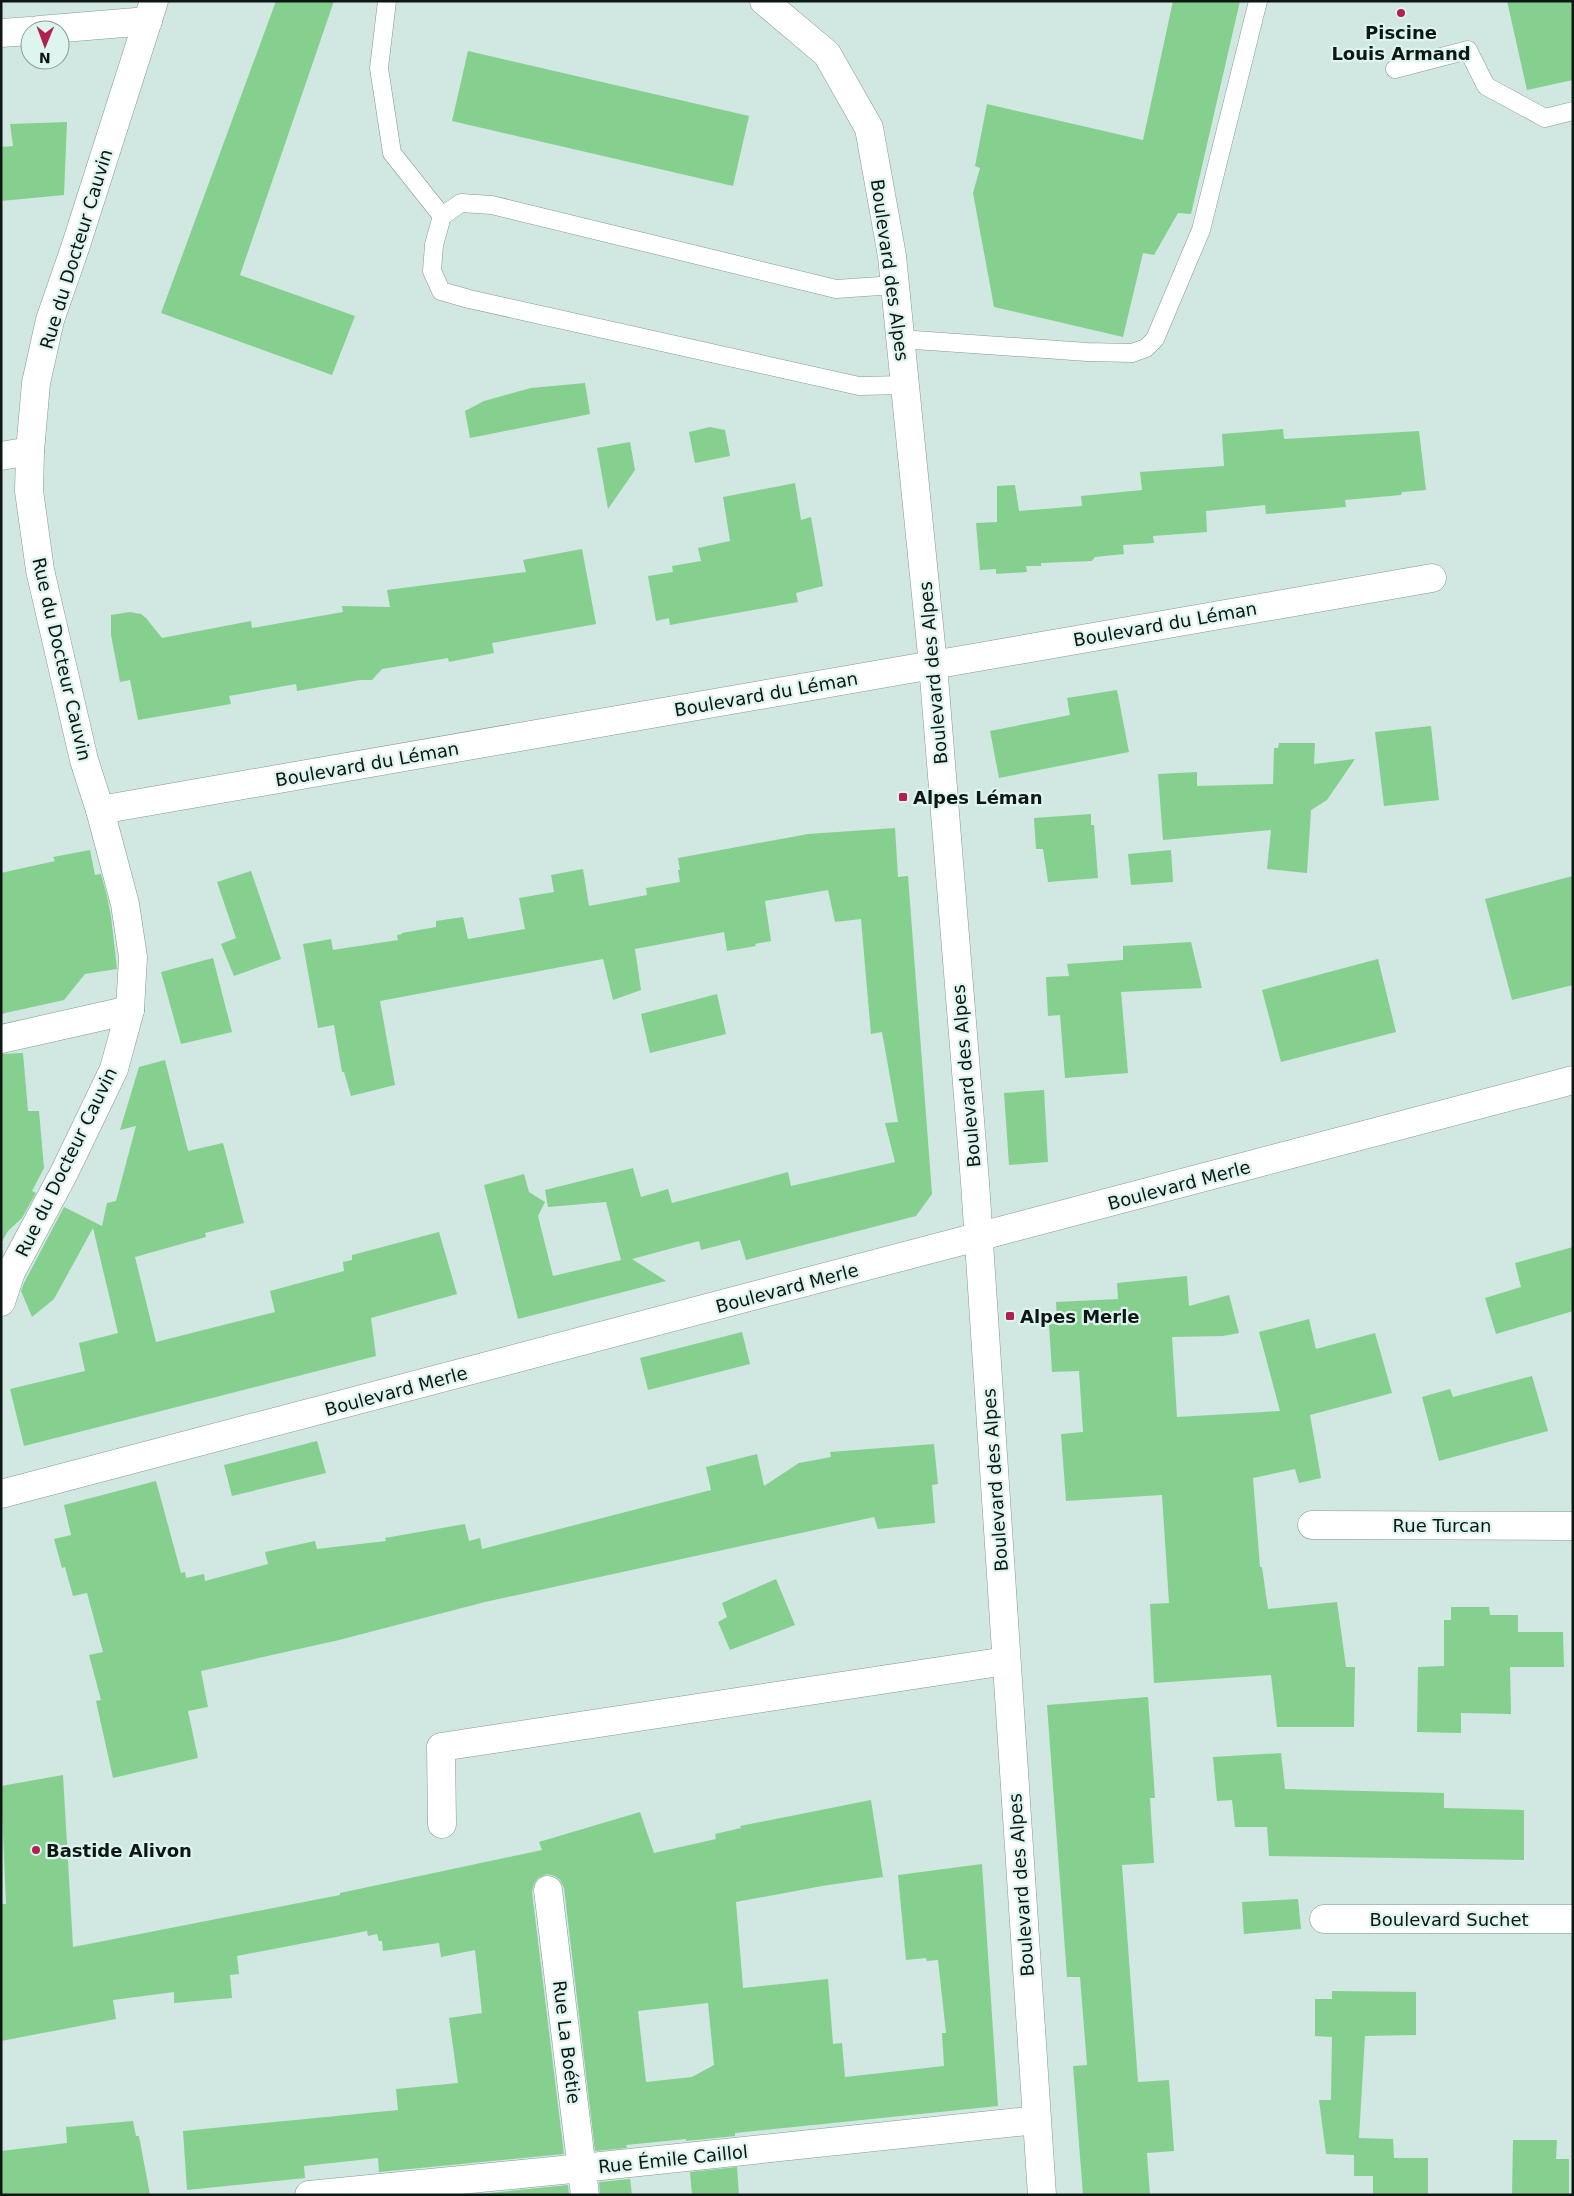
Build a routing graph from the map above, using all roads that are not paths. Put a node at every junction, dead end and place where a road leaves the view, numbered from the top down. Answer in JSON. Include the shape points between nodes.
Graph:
{"nodes":[{"id":1,"x":387,"y":1,"type":"edge"},
{"id":2,"x":764,"y":1,"type":"edge"},
{"id":3,"x":1258,"y":1,"type":"edge"},
{"id":4,"x":151,"y":11,"type":"edge"},
{"id":5,"x":70,"y":25,"type":"edge"},
{"id":6,"x":20,"y":32,"type":"edge"},
{"id":7,"x":1,"y":33,"type":"edge"},
{"id":8,"x":1395,"y":70,"type":"dead end"},
{"id":9,"x":1573,"y":111,"type":"edge"},
{"id":10,"x":442,"y":216,"type":"junction"},
{"id":11,"x":895,"y":285,"type":"junction"},
{"id":12,"x":900,"y":339,"type":"junction"},
{"id":13,"x":905,"y":385,"type":"junction"},
{"id":14,"x":30,"y":451,"type":"junction"},
{"id":15,"x":1,"y":456,"type":"edge"},
{"id":16,"x":1432,"y":578,"type":"dead end"},
{"id":17,"x":933,"y":665,"type":"junction"},
{"id":18,"x":100,"y":810,"type":"junction"},
{"id":19,"x":130,"y":1010,"type":"junction"},
{"id":20,"x":1,"y":1039,"type":"edge"},
{"id":21,"x":1573,"y":1080,"type":"edge"},
{"id":22,"x":979,"y":1238,"type":"junction"},
{"id":23,"x":1,"y":1302,"type":"edge"},
{"id":24,"x":1,"y":1494,"type":"edge"},
{"id":25,"x":1312,"y":1525,"type":"dead end"},
{"id":26,"x":1573,"y":1526,"type":"edge"},
{"id":27,"x":1006,"y":1661,"type":"junction"},
{"id":28,"x":442,"y":1824,"type":"dead end"},
{"id":29,"x":548,"y":1890,"type":"dead end"},
{"id":30,"x":1324,"y":1919,"type":"dead end"},
{"id":31,"x":1573,"y":1919,"type":"edge"},
{"id":32,"x":1037,"y":2120,"type":"junction"},
{"id":33,"x":582,"y":2168,"type":"junction"},
{"id":34,"x":309,"y":2195,"type":"edge"},
{"id":35,"x":585,"y":2195,"type":"edge"},
{"id":36,"x":1042,"y":2195,"type":"edge"}],
"edges":[{"from":1,"to":10,"type":"lane","via":[[379,68],[392,153]]},
{"from":2,"to":11,"type":"street","name":"Boulevard des Alpes","via":[[826,54],[868,128]]},
{"from":3,"to":12,"type":"lane","via":[[1201,230],[1151,344],[1132,353]]},
{"from":4,"to":5,"type":"street"},
{"from":4,"to":14,"type":"street","name":"Rue du Docteur Cauvin","via":[[50,320],[36,383]]},
{"from":6,"to":7,"type":"street"},
{"from":8,"to":9,"type":"lane","via":[[1468,50],[1486,86],[1545,118]]},
{"from":10,"to":11,"type":"lane","via":[[461,203],[492,205],[836,289]]},
{"from":10,"to":13,"type":"lane","via":[[434,244],[432,271],[441,291],[859,386]]},
{"from":11,"to":12,"type":"street","name":"Boulevard des Alpes"},
{"from":12,"to":13,"type":"street","name":"Boulevard des Alpes"},
{"from":13,"to":17,"type":"street","name":"Boulevard des Alpes"},
{"from":14,"to":15,"type":"street"},
{"from":14,"to":18,"type":"street","name":"Rue du Docteur Cauvin","via":[[29,490],[40,570],[84,760]]},
{"from":16,"to":17,"type":"street","name":"Boulevard du Léman"},
{"from":17,"to":18,"type":"street","name":"Boulevard du Léman"},
{"from":17,"to":22,"type":"street","name":"Boulevard des Alpes"},
{"from":18,"to":19,"type":"street","name":"Rue du Docteur Cauvin","via":[[125,904],[133,958]]},
{"from":19,"to":20,"type":"street"},
{"from":19,"to":23,"type":"street","name":"Rue du Docteur Cauvin","via":[[114,1070],[11,1272]]},
{"from":21,"to":22,"type":"street","name":"Boulevard Merle"},
{"from":22,"to":24,"type":"street","name":"Boulevard Merle"},
{"from":22,"to":27,"type":"street","name":"Boulevard des Alpes"},
{"from":25,"to":26,"type":"street","name":"Rue Turcan"},
{"from":27,"to":28,"type":"street","via":[[441,1747]]},
{"from":27,"to":32,"type":"street","name":"Boulevard des Alpes"},
{"from":29,"to":33,"type":"street","name":"Rue La Boétie"},
{"from":30,"to":31,"type":"street","name":"Boulevard Suchet"},
{"from":32,"to":33,"type":"street","name":"Rue Émile Caillol"},
{"from":32,"to":36,"type":"street","name":"Boulevard des Alpes"},
{"from":33,"to":34,"type":"street","name":"Rue Émile Caillol"},
{"from":33,"to":35,"type":"street","name":"Rue La Boétie"}]}
